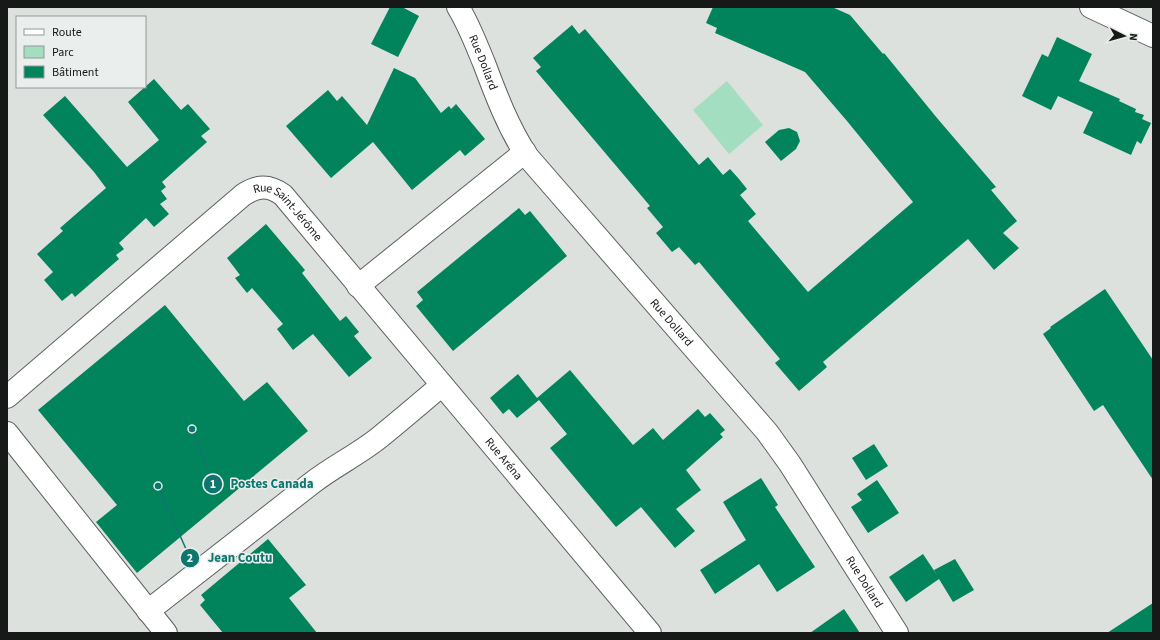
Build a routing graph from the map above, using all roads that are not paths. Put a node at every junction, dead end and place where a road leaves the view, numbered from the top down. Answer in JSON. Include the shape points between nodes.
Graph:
{"nodes":[{"id":1,"x":458,"y":7,"type":"edge"},
{"id":2,"x":1091,"y":7,"type":"edge"},
{"id":3,"x":1153,"y":36,"type":"edge"},
{"id":4,"x":525,"y":152,"type":"junction"},
{"id":5,"x":358,"y":286,"type":"junction"},
{"id":6,"x":442,"y":386,"type":"junction"},
{"id":7,"x":7,"y":397,"type":"edge"},
{"id":8,"x":7,"y":433,"type":"edge"},
{"id":9,"x":148,"y":611,"type":"junction"},
{"id":10,"x":166,"y":633,"type":"edge"},
{"id":11,"x":650,"y":633,"type":"edge"},
{"id":12,"x":897,"y":633,"type":"edge"}],
"edges":[{"from":1,"to":4,"type":"street","name":"Rue Dollard","via":[[471,32],[505,117]]},
{"from":2,"to":3,"type":"street"},
{"from":4,"to":5,"type":"street"},
{"from":4,"to":12,"type":"street","name":"Rue Dollard","via":[[767,432]]},
{"from":5,"to":6,"type":"street","name":"Rue Aréna"},
{"from":5,"to":7,"type":"street","name":"Rue Saint-Jérôme","via":[[283,195],[268,188],[250,190]]},
{"from":6,"to":9,"type":"street","via":[[380,437],[330,469]]},
{"from":6,"to":11,"type":"street","name":"Rue Aréna"},
{"from":8,"to":9,"type":"street"},
{"from":9,"to":10,"type":"street"}]}
